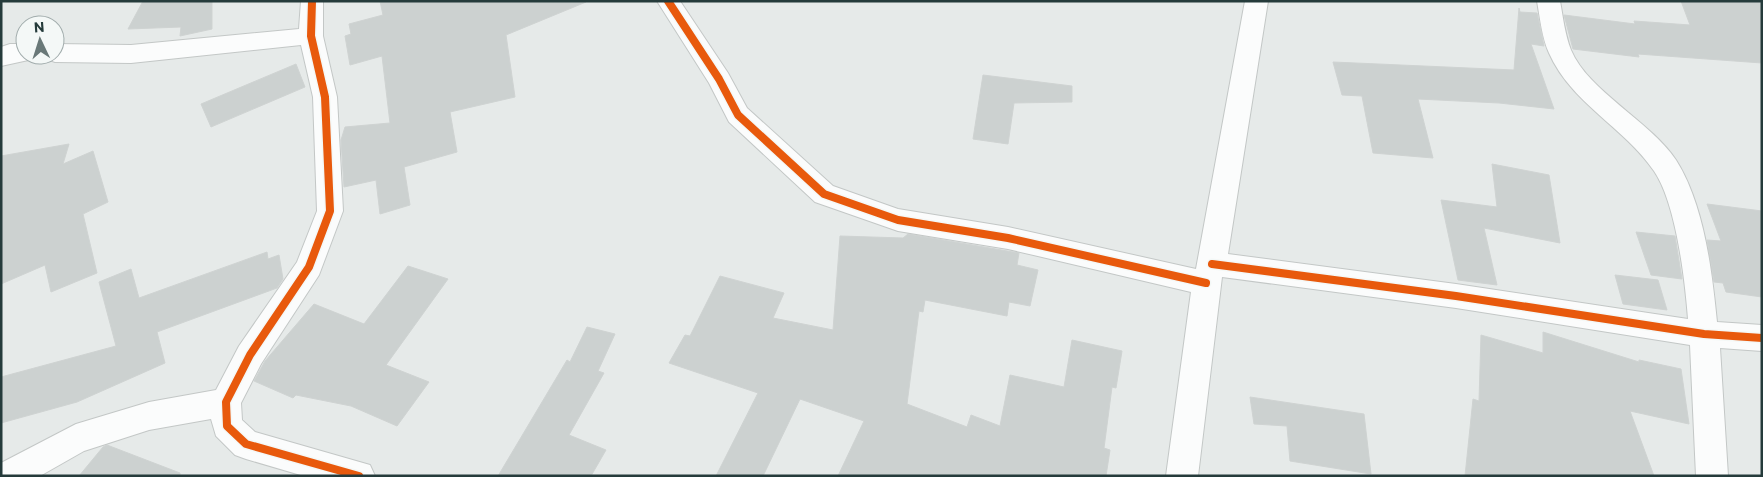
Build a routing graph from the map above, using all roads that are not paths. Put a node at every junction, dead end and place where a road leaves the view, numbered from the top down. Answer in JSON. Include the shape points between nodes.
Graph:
{"nodes":[{"id":1,"x":312,"y":1,"type":"edge"},
{"id":2,"x":668,"y":1,"type":"edge"},
{"id":3,"x":1257,"y":1,"type":"edge"},
{"id":4,"x":1548,"y":1,"type":"edge"},
{"id":5,"x":311,"y":36,"type":"junction"},
{"id":6,"x":65,"y":53,"type":"edge"},
{"id":7,"x":1209,"y":273,"type":"junction"},
{"id":8,"x":1704,"y":334,"type":"junction"},
{"id":9,"x":1762,"y":338,"type":"edge"},
{"id":10,"x":226,"y":402,"type":"junction"},
{"id":11,"x":8,"y":476,"type":"edge"},
{"id":12,"x":359,"y":476,"type":"edge"},
{"id":13,"x":1182,"y":476,"type":"edge"},
{"id":14,"x":1712,"y":476,"type":"edge"}],
"edges":[{"from":1,"to":5,"type":"street"},
{"from":2,"to":7,"type":"street","via":[[719,79],[738,115],[824,194],[898,220]]},
{"from":3,"to":7,"type":"street"},
{"from":4,"to":8,"type":"street","via":[[1560,52],[1584,87],[1639,135],[1666,167],[1681,202],[1698,272]]},
{"from":5,"to":6,"type":"street","via":[[131,54]]},
{"from":5,"to":10,"type":"street","via":[[325,97],[330,211],[308,267],[250,354]]},
{"from":7,"to":8,"type":"street","via":[[1456,296]]},
{"from":7,"to":13,"type":"street"},
{"from":8,"to":9,"type":"street"},
{"from":8,"to":14,"type":"street"},
{"from":10,"to":11,"type":"street","via":[[149,416],[76,439]]},
{"from":10,"to":12,"type":"street","via":[[227,426],[246,444]]}]}
